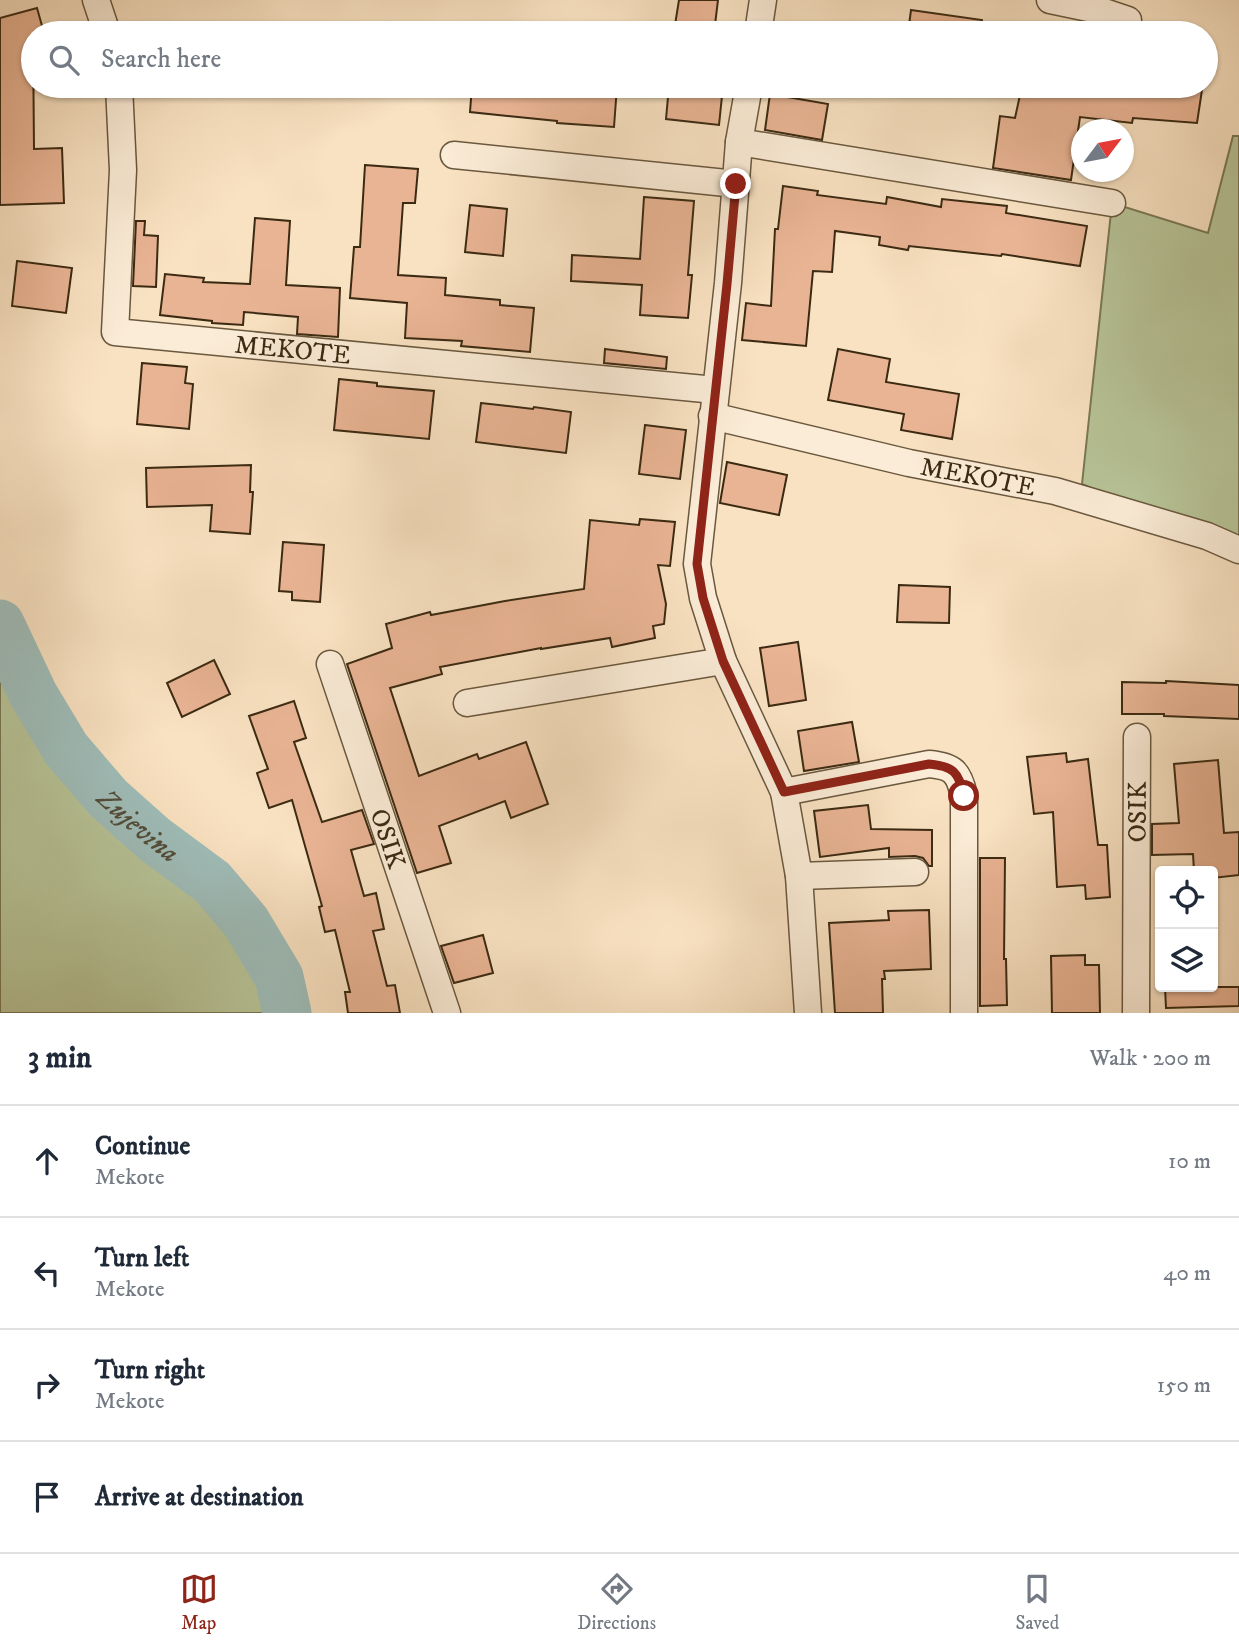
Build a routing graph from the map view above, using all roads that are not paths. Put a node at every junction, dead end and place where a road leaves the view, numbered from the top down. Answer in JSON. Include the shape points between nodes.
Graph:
{"nodes":[{"id":1,"x":96,"y":0,"type":"edge"},
{"id":2,"x":763,"y":0,"type":"edge"},
{"id":3,"x":1050,"y":0,"type":"edge"},
{"id":4,"x":103,"y":21,"type":"edge"},
{"id":5,"x":760,"y":21,"type":"edge"},
{"id":6,"x":1128,"y":21,"type":"edge"},
{"id":7,"x":120,"y":98,"type":"edge"},
{"id":8,"x":747,"y":98,"type":"edge"},
{"id":9,"x":740,"y":142,"type":"junction"},
{"id":10,"x":454,"y":155,"type":"dead end"},
{"id":11,"x":736,"y":184,"type":"junction"},
{"id":12,"x":1112,"y":203,"type":"dead end"},
{"id":13,"x":713,"y":403,"type":"junction"},
{"id":14,"x":1239,"y":550,"type":"edge"},
{"id":15,"x":723,"y":661,"type":"junction"},
{"id":16,"x":330,"y":664,"type":"dead end"},
{"id":17,"x":467,"y":703,"type":"dead end"},
{"id":18,"x":1137,"y":737,"type":"dead end"},
{"id":19,"x":784,"y":792,"type":"junction"},
{"id":20,"x":915,"y":872,"type":"dead end"},
{"id":21,"x":799,"y":876,"type":"junction"},
{"id":22,"x":447,"y":1013,"type":"edge"},
{"id":23,"x":808,"y":1013,"type":"edge"},
{"id":24,"x":964,"y":1013,"type":"edge"},
{"id":25,"x":1136,"y":1013,"type":"edge"}],
"edges":[{"from":1,"to":4,"type":"street"},
{"from":2,"to":5,"type":"street"},
{"from":3,"to":6,"type":"street"},
{"from":7,"to":13,"type":"street","name":"MEKOTE","via":[[123,170],[115,332]]},
{"from":8,"to":9,"type":"street"},
{"from":9,"to":11,"type":"street"},
{"from":9,"to":12,"type":"street"},
{"from":10,"to":11,"type":"street"},
{"from":11,"to":13,"type":"street"},
{"from":13,"to":14,"type":"street","name":"MEKOTE","via":[[909,463],[1055,491],[1207,536]]},
{"from":13,"to":15,"type":"street","via":[[697,564]]},
{"from":15,"to":17,"type":"street"},
{"from":15,"to":19,"type":"street"},
{"from":16,"to":22,"type":"street","name":"OSIK"},
{"from":18,"to":25,"type":"street","name":"OSIK"},
{"from":19,"to":21,"type":"street"},
{"from":19,"to":24,"type":"street","via":[[929,764],[944,765],[956,773],[964,796]]},
{"from":20,"to":21,"type":"street"},
{"from":21,"to":23,"type":"street"}]}
